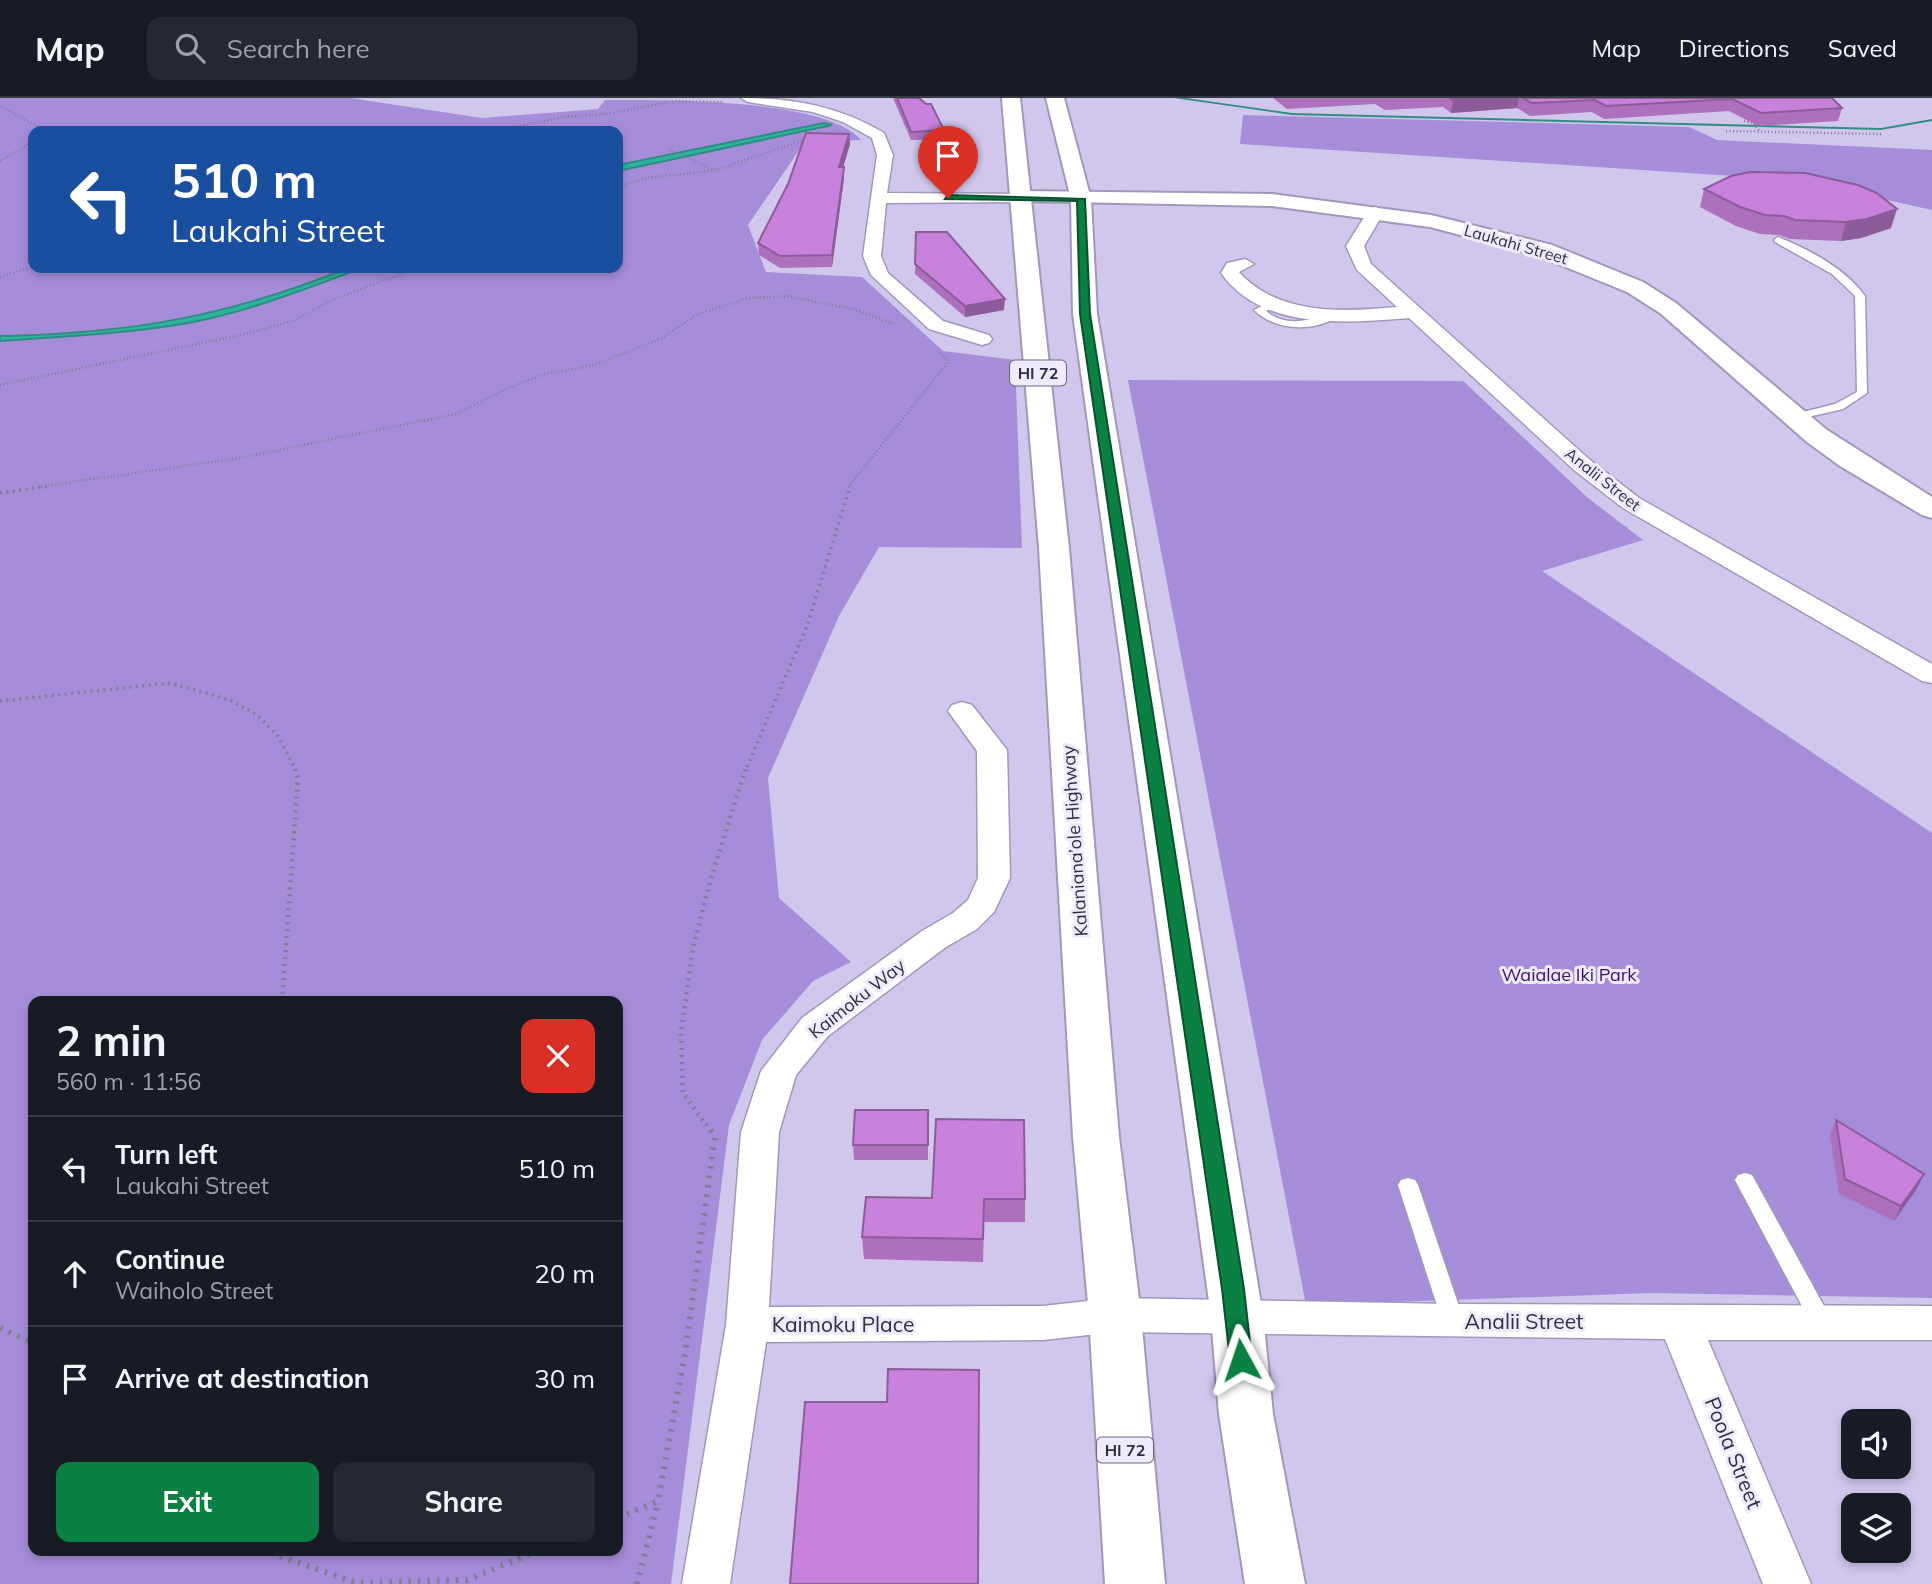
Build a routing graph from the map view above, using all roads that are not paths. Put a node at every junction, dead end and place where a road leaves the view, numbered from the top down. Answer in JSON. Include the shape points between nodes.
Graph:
{"nodes":[{"id":1,"x":748,"y":98,"type":"edge"},
{"id":2,"x":1011,"y":98,"type":"edge"},
{"id":3,"x":1057,"y":99,"type":"edge"},
{"id":4,"x":805,"y":101,"type":"edge"},
{"id":5,"x":1022,"y":197,"type":"junction"},
{"id":6,"x":881,"y":198,"type":"junction"},
{"id":7,"x":1081,"y":199,"type":"junction"},
{"id":8,"x":1376,"y":212,"type":"junction"},
{"id":9,"x":1778,"y":240,"type":"edge"},
{"id":10,"x":1245,"y":264,"type":"dead end"},
{"id":11,"x":1412,"y":312,"type":"junction"},
{"id":12,"x":982,"y":339,"type":"dead end"},
{"id":13,"x":1795,"y":417,"type":"junction"},
{"id":14,"x":1932,"y":509,"type":"edge"},
{"id":15,"x":1932,"y":675,"type":"edge"},
{"id":16,"x":962,"y":712,"type":"dead end"},
{"id":17,"x":1745,"y":1180,"type":"dead end"},
{"id":18,"x":1408,"y":1185,"type":"dead end"},
{"id":19,"x":1115,"y":1315,"type":"junction"},
{"id":20,"x":1237,"y":1316,"type":"junction"},
{"id":21,"x":1453,"y":1321,"type":"junction"},
{"id":22,"x":1821,"y":1321,"type":"junction"},
{"id":23,"x":1679,"y":1322,"type":"junction"},
{"id":24,"x":1932,"y":1323,"type":"edge"},
{"id":25,"x":747,"y":1325,"type":"junction"},
{"id":26,"x":706,"y":1584,"type":"edge"},
{"id":27,"x":1135,"y":1584,"type":"edge"},
{"id":28,"x":1275,"y":1584,"type":"edge"},
{"id":29,"x":1787,"y":1584,"type":"edge"}],
"edges":[{"from":1,"to":4,"type":"street"},
{"from":2,"to":5,"type":"main road","name":"Kalaniana’ole Highway","number":"HI 72"},
{"from":3,"to":7,"type":"main road","number":"HI 72"},
{"from":4,"to":6,"type":"street","via":[[879,136],[885,155]]},
{"from":5,"to":6,"type":"street"},
{"from":5,"to":7,"type":"main road","name":"Laukahi Street"},
{"from":5,"to":19,"type":"main road","name":"Kalaniana’ole Highway","number":"HI 72","via":[[1054,548],[1096,1137]]},
{"from":6,"to":12,"type":"street","via":[[872,240],[880,275],[936,325]]},
{"from":7,"to":8,"type":"main road","name":"Laukahi Street","via":[[1272,200]]},
{"from":7,"to":20,"type":"main road","number":"HI 72","via":[[1085,314]]},
{"from":8,"to":11,"type":"street","name":"Analii Street","via":[[1357,239],[1358,259]]},
{"from":8,"to":13,"type":"main road","name":"Laukahi Street","via":[[1432,221],[1544,250],[1635,287],[1695,329]]},
{"from":9,"to":13,"type":"lane","via":[[1843,278],[1860,296],[1862,393],[1832,410]]},
{"from":10,"to":11,"type":"street","via":[[1233,267],[1230,273],[1251,294],[1273,304],[1336,315]]},
{"from":11,"to":15,"type":"street","name":"Analii Street","via":[[1582,465],[1631,503]]},
{"from":13,"to":14,"type":"main road","name":"Laukahi Street","via":[[1850,460]]},
{"from":16,"to":25,"type":"street","name":"Kaimoku Way","via":[[992,750],[994,878],[982,905],[965,921],[815,1027],[779,1071],[761,1132]]},
{"from":17,"to":22,"type":"lane"},
{"from":18,"to":21,"type":"lane"},
{"from":19,"to":20,"type":"street","name":"Analii Street"},
{"from":19,"to":25,"type":"street","name":"Kaimoku Place","via":[[1043,1323]]},
{"from":19,"to":27,"type":"main road","name":"Kalaniana’ole Highway","number":"HI 72"},
{"from":20,"to":21,"type":"street","name":"Analii Street"},
{"from":20,"to":28,"type":"main road","number":"HI 72","via":[[1246,1414]]},
{"from":21,"to":23,"type":"street","name":"Analii Street"},
{"from":22,"to":23,"type":"street","name":"Analii Street"},
{"from":22,"to":24,"type":"street","name":"Analii Street"},
{"from":23,"to":29,"type":"street","name":"Poola Street"},
{"from":25,"to":26,"type":"street","name":"Kaimoku Place"}]}
